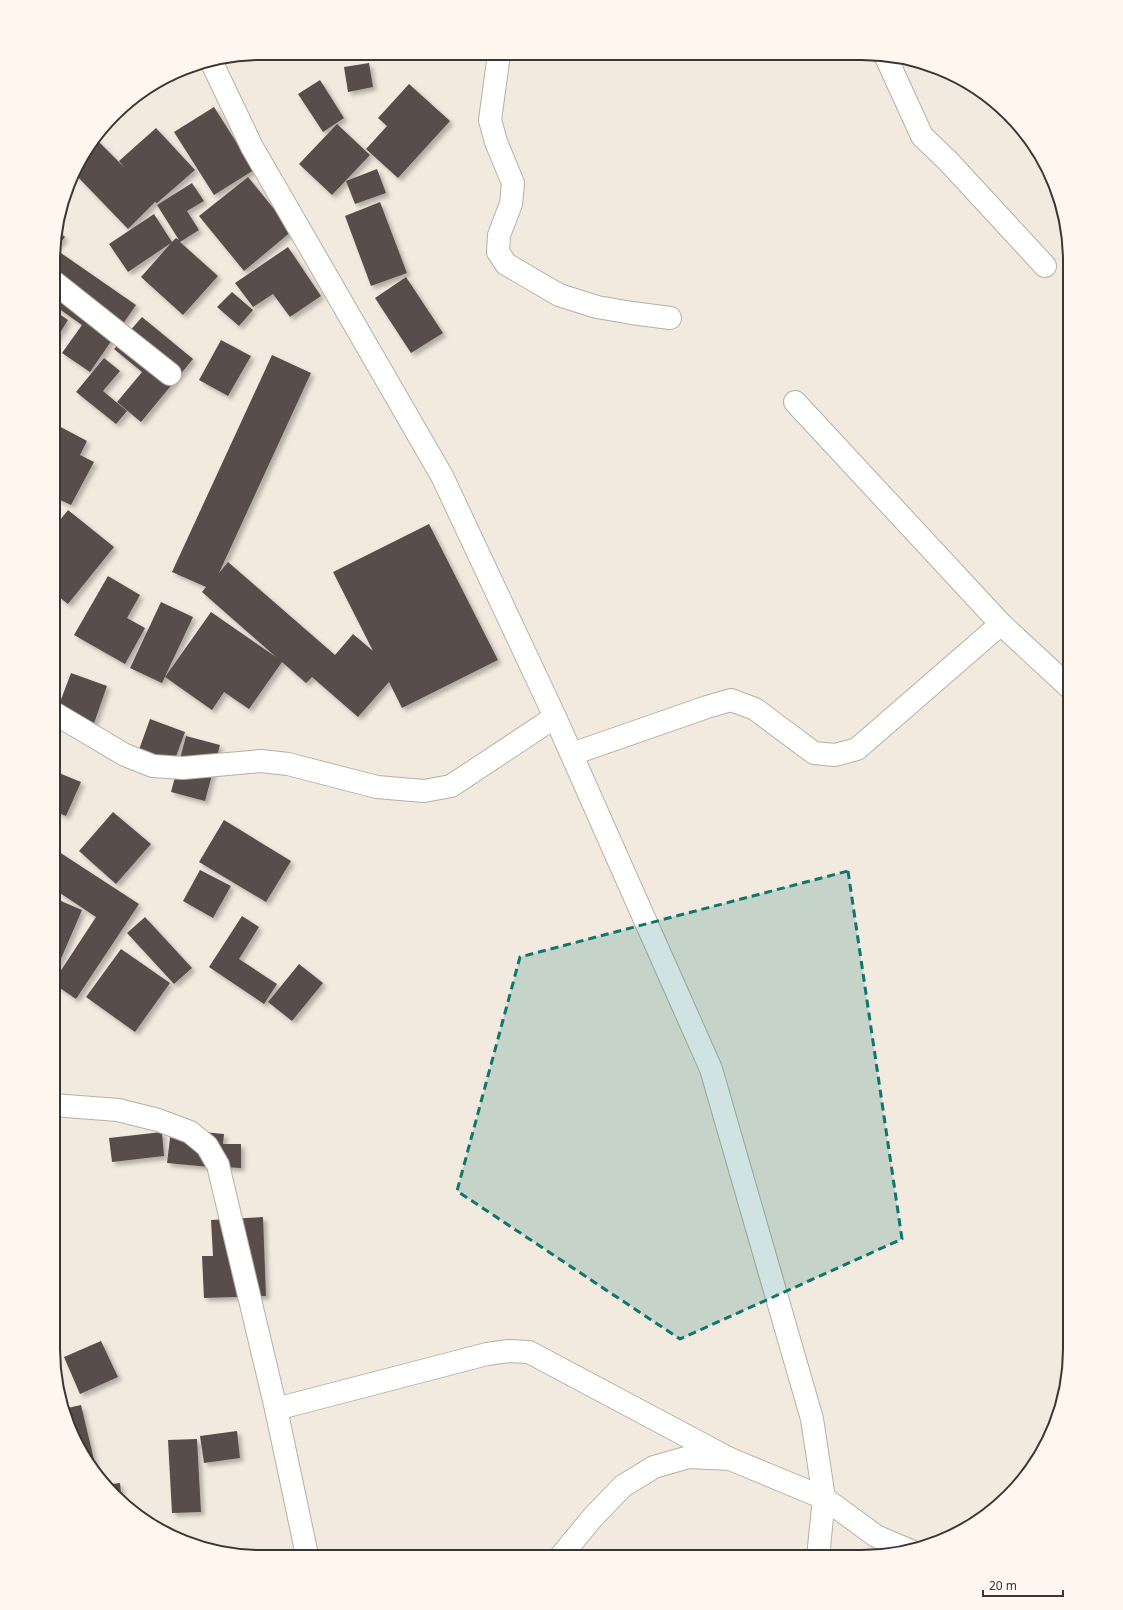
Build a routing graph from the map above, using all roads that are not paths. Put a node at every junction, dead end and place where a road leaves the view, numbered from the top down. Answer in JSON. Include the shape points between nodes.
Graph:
{"nodes":[{"id":1,"x":497,"y":60,"type":"edge"},
{"id":2,"x":888,"y":62,"type":"edge"},
{"id":3,"x":213,"y":66,"type":"edge"},
{"id":4,"x":1045,"y":266,"type":"dead end"},
{"id":5,"x":60,"y":287,"type":"edge"},
{"id":6,"x":670,"y":318,"type":"dead end"},
{"id":7,"x":170,"y":374,"type":"dead end"},
{"id":8,"x":795,"y":402,"type":"dead end"},
{"id":9,"x":1001,"y":624,"type":"junction"},
{"id":10,"x":1063,"y":682,"type":"edge"},
{"id":11,"x":60,"y":717,"type":"edge"},
{"id":12,"x":555,"y":717,"type":"junction"},
{"id":13,"x":572,"y":754,"type":"junction"},
{"id":14,"x":60,"y":1106,"type":"edge"},
{"id":15,"x":276,"y":1409,"type":"junction"},
{"id":16,"x":730,"y":1459,"type":"junction"},
{"id":17,"x":824,"y":1498,"type":"junction"},
{"id":18,"x":900,"y":1546,"type":"edge"},
{"id":19,"x":307,"y":1550,"type":"edge"},
{"id":20,"x":566,"y":1550,"type":"edge"},
{"id":21,"x":819,"y":1550,"type":"edge"}],
"edges":[{"from":1,"to":6,"type":"street","via":[[490,120],[513,183],[511,204],[499,235],[498,252],[506,264],[559,295],[597,307]]},
{"from":2,"to":4,"type":"street","via":[[922,136],[948,160]]},
{"from":3,"to":12,"type":"street","via":[[252,147],[442,476]]},
{"from":5,"to":7,"type":"street"},
{"from":8,"to":9,"type":"street"},
{"from":9,"to":10,"type":"street"},
{"from":9,"to":13,"type":"street","via":[[857,749],[835,755],[814,753],[755,709],[731,700]]},
{"from":11,"to":12,"type":"street","via":[[125,755],[153,766],[183,768],[261,761],[288,764],[377,787],[424,791],[451,786]]},
{"from":12,"to":13,"type":"street"},
{"from":13,"to":17,"type":"street","via":[[711,1069],[812,1419]]},
{"from":14,"to":15,"type":"street","via":[[118,1110],[152,1118],[190,1132],[207,1146],[218,1165]]},
{"from":15,"to":16,"type":"street","via":[[487,1354],[529,1352]]},
{"from":15,"to":19,"type":"street"},
{"from":16,"to":17,"type":"street"},
{"from":16,"to":20,"type":"street","via":[[689,1457],[654,1467],[623,1486]]},
{"from":17,"to":18,"type":"street","via":[[876,1536]]},
{"from":17,"to":21,"type":"street"}]}
